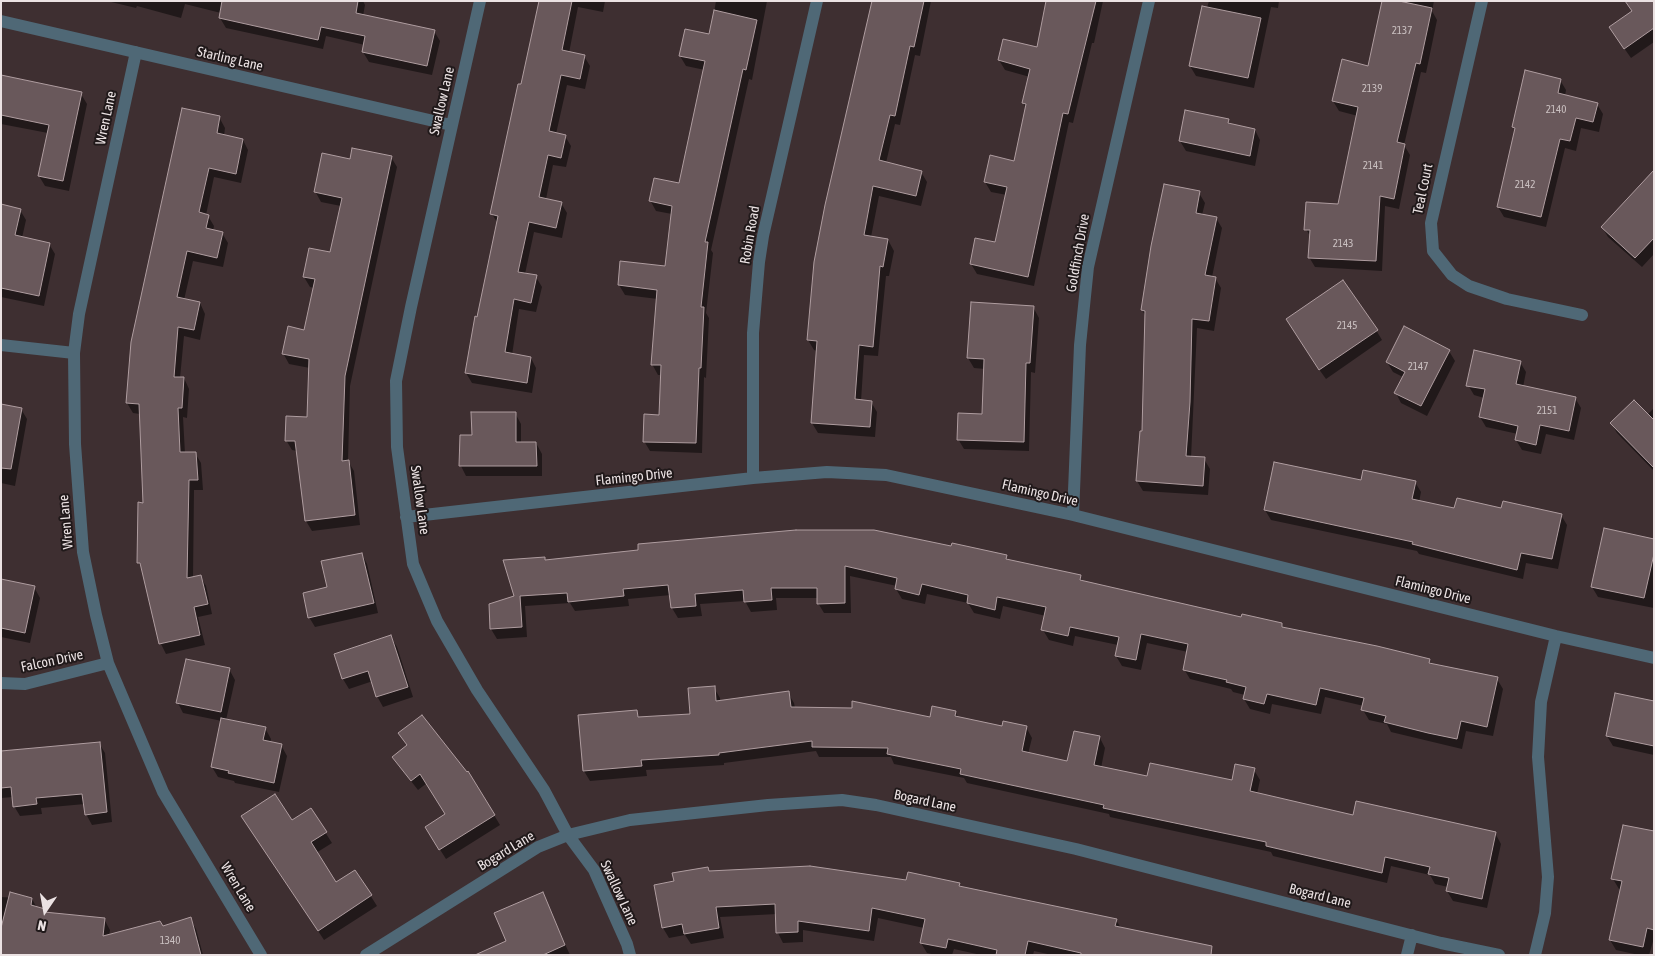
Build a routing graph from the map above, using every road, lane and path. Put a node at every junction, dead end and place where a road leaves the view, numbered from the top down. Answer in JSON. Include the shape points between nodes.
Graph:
{"nodes":[{"id":1,"x":480,"y":1,"type":"edge"},
{"id":2,"x":818,"y":1,"type":"edge"},
{"id":3,"x":1149,"y":1,"type":"edge"},
{"id":4,"x":1482,"y":1,"type":"edge"},
{"id":5,"x":1,"y":22,"type":"edge"},
{"id":6,"x":136,"y":52,"type":"junction"},
{"id":7,"x":452,"y":125,"type":"junction"},
{"id":8,"x":1582,"y":315,"type":"dead end"},
{"id":9,"x":1,"y":344,"type":"edge"},
{"id":10,"x":74,"y":354,"type":"junction"},
{"id":11,"x":753,"y":478,"type":"junction"},
{"id":12,"x":1073,"y":515,"type":"junction"},
{"id":13,"x":406,"y":517,"type":"junction"},
{"id":14,"x":1556,"y":636,"type":"junction"},
{"id":15,"x":1654,"y":658,"type":"edge"},
{"id":16,"x":108,"y":663,"type":"junction"},
{"id":17,"x":1,"y":683,"type":"edge"},
{"id":18,"x":568,"y":835,"type":"junction"},
{"id":19,"x":1412,"y":935,"type":"junction"},
{"id":20,"x":261,"y":955,"type":"edge"},
{"id":21,"x":366,"y":955,"type":"edge"},
{"id":22,"x":630,"y":955,"type":"edge"},
{"id":23,"x":1407,"y":955,"type":"edge"},
{"id":24,"x":1499,"y":955,"type":"edge"},
{"id":25,"x":1535,"y":955,"type":"edge"}],
"edges":[{"from":1,"to":7,"type":"street","name":"Swallow Lane"},
{"from":2,"to":11,"type":"street","name":"Robin Road","via":[[759,262],[754,333]]},
{"from":3,"to":12,"type":"street","name":"Goldfinch Drive","via":[[1088,267],[1080,345]]},
{"from":4,"to":8,"type":"street","name":"Teal Court","via":[[1430,223],[1433,251],[1452,275],[1470,286],[1507,299]]},
{"from":5,"to":6,"type":"street","name":"Starling Lane"},
{"from":6,"to":7,"type":"street","name":"Starling Lane"},
{"from":6,"to":10,"type":"street","name":"Wren Lane","via":[[79,314]]},
{"from":7,"to":13,"type":"street","name":"Swallow Lane","via":[[396,381],[397,447]]},
{"from":9,"to":10,"type":"street"},
{"from":10,"to":16,"type":"street","name":"Wren Lane","via":[[75,444],[83,552]]},
{"from":11,"to":12,"type":"street","name":"Flamingo Drive","via":[[827,472],[886,475]]},
{"from":11,"to":13,"type":"street","name":"Flamingo Drive"},
{"from":12,"to":14,"type":"street","name":"Flamingo Drive"},
{"from":13,"to":18,"type":"street","name":"Swallow Lane","via":[[414,564],[437,621],[476,690],[544,790]]},
{"from":14,"to":15,"type":"street","name":"Flamingo Drive"},
{"from":14,"to":25,"type":"street","via":[[1541,702],[1538,757],[1548,877],[1545,913]]},
{"from":16,"to":17,"type":"street","name":"Falcon Drive","via":[[25,684]]},
{"from":16,"to":20,"type":"street","name":"Wren Lane","via":[[163,792]]},
{"from":18,"to":19,"type":"street","name":"Bogard Lane","via":[[630,820],[842,800],[1076,849]]},
{"from":18,"to":21,"type":"street","name":"Bogard Lane","via":[[538,848]]},
{"from":18,"to":22,"type":"street","name":"Swallow Lane","via":[[594,870]]},
{"from":19,"to":23,"type":"street"},
{"from":19,"to":24,"type":"street","name":"Bogard Lane"}]}
